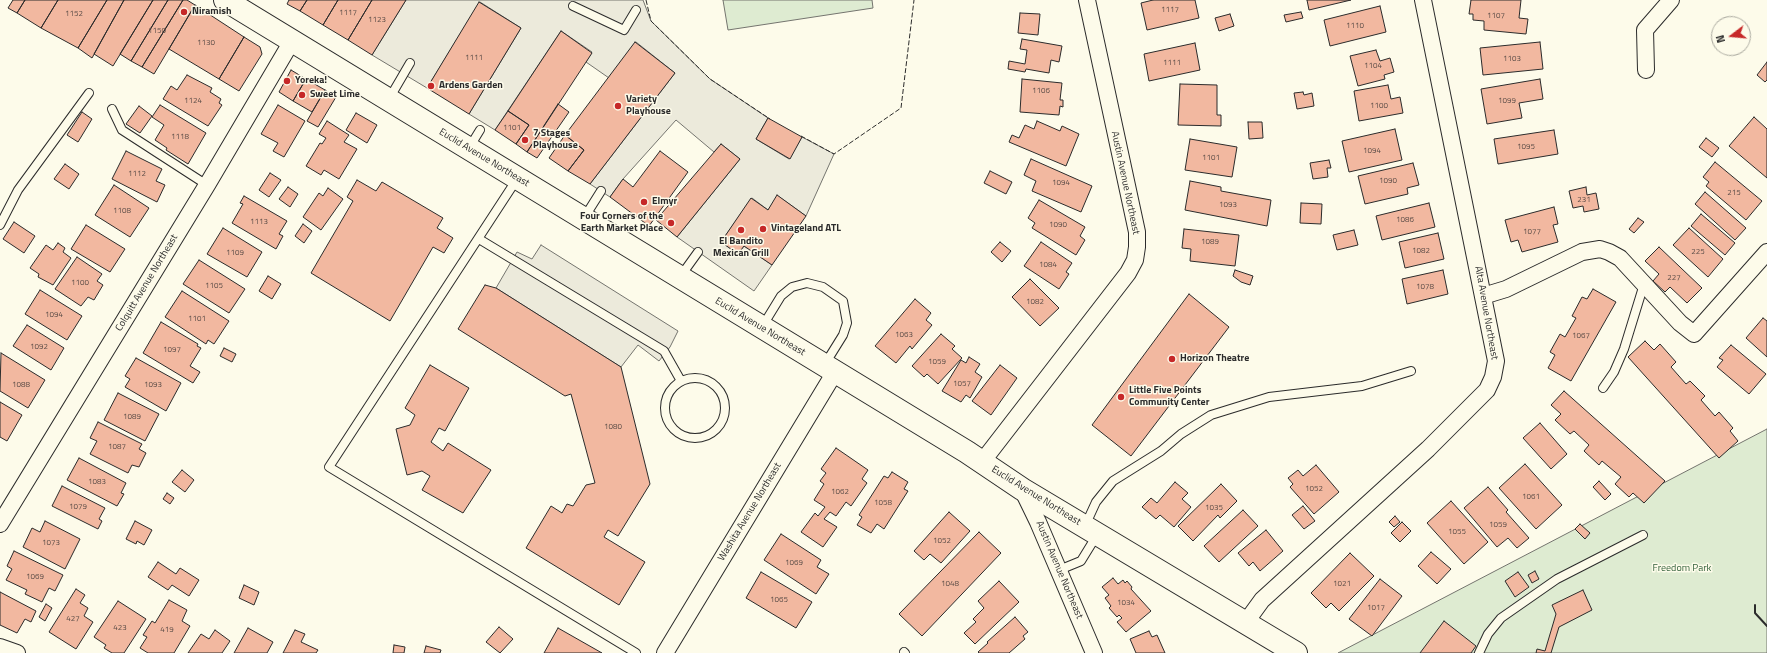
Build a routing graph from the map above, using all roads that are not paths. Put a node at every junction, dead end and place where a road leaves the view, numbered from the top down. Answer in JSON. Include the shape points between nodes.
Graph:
{"nodes":[{"id":1,"x":225,"y":0,"type":"edge"},
{"id":2,"x":1087,"y":0,"type":"edge"},
{"id":3,"x":1423,"y":0,"type":"edge"},
{"id":4,"x":1671,"y":0,"type":"edge"},
{"id":5,"x":573,"y":6,"type":"dead end"},
{"id":6,"x":636,"y":10,"type":"dead end"},
{"id":7,"x":292,"y":41,"type":"junction"},
{"id":8,"x":410,"y":64,"type":"dead end"},
{"id":9,"x":1646,"y":70,"type":"dead end"},
{"id":10,"x":89,"y":93,"type":"dead end"},
{"id":11,"x":388,"y":100,"type":"junction"},
{"id":12,"x":112,"y":109,"type":"dead end"},
{"id":13,"x":480,"y":130,"type":"dead end"},
{"id":14,"x":468,"y":148,"type":"junction"},
{"id":15,"x":517,"y":178,"type":"junction"},
{"id":16,"x":207,"y":185,"type":"junction"},
{"id":17,"x":601,"y":191,"type":"dead end"},
{"id":18,"x":584,"y":219,"type":"junction"},
{"id":19,"x":0,"y":225,"type":"edge"},
{"id":20,"x":480,"y":239,"type":"junction"},
{"id":21,"x":698,"y":252,"type":"dead end"},
{"id":22,"x":1767,"y":252,"type":"edge"},
{"id":23,"x":680,"y":278,"type":"junction"},
{"id":24,"x":1644,"y":284,"type":"junction"},
{"id":25,"x":1483,"y":296,"type":"junction"},
{"id":26,"x":762,"y":328,"type":"junction"},
{"id":27,"x":829,"y":369,"type":"junction"},
{"id":28,"x":1411,"y":370,"type":"dead end"},
{"id":29,"x":681,"y":381,"type":"junction"},
{"id":30,"x":1603,"y":388,"type":"dead end"},
{"id":31,"x":982,"y":462,"type":"junction"},
{"id":32,"x":1022,"y":489,"type":"junction"},
{"id":33,"x":0,"y":524,"type":"edge"},
{"id":34,"x":1091,"y":530,"type":"junction"},
{"id":35,"x":1643,"y":535,"type":"dead end"},
{"id":36,"x":1059,"y":570,"type":"junction"},
{"id":37,"x":1246,"y":622,"type":"junction"},
{"id":38,"x":0,"y":646,"type":"edge"},
{"id":39,"x":17,"y":653,"type":"edge"},
{"id":40,"x":636,"y":653,"type":"edge"},
{"id":41,"x":665,"y":653,"type":"edge"},
{"id":42,"x":1094,"y":653,"type":"edge"},
{"id":43,"x":1296,"y":653,"type":"edge"},
{"id":44,"x":1478,"y":653,"type":"edge"}],
"edges":[{"from":1,"to":7,"type":"street","name":"Euclid Avenue Northeast"},
{"from":2,"to":31,"type":"street","name":"Austin Avenue Northeast","via":[[1137,247],[1128,273]]},
{"from":3,"to":25,"type":"street","name":"Alta Avenue Northeast"},
{"from":4,"to":9,"type":"street","via":[[1645,30]]},
{"from":5,"to":6,"type":"lane","via":[[624,30]]},
{"from":7,"to":11,"type":"street","name":"Euclid Avenue Northeast"},
{"from":7,"to":16,"type":"street","name":"Colquitt Avenue Northeast"},
{"from":8,"to":11,"type":"lane"},
{"from":10,"to":19,"type":"lane","via":[[18,190]]},
{"from":11,"to":14,"type":"street","name":"Euclid Avenue Northeast"},
{"from":12,"to":16,"type":"lane","via":[[122,130]]},
{"from":13,"to":14,"type":"lane"},
{"from":14,"to":15,"type":"street","name":"Euclid Avenue Northeast"},
{"from":15,"to":18,"type":"street","name":"Euclid Avenue Northeast"},
{"from":15,"to":20,"type":"lane"},
{"from":16,"to":33,"type":"street","name":"Colquitt Avenue Northeast"},
{"from":17,"to":18,"type":"lane"},
{"from":18,"to":23,"type":"street","name":"Euclid Avenue Northeast"},
{"from":20,"to":29,"type":"lane","via":[[664,351]]},
{"from":20,"to":40,"type":"lane","via":[[329,467]]},
{"from":21,"to":23,"type":"lane"},
{"from":22,"to":24,"type":"street","via":[[1694,334],[1680,323]]},
{"from":23,"to":26,"type":"street","name":"Euclid Avenue Northeast"},
{"from":24,"to":25,"type":"street","via":[[1620,258],[1600,249],[1582,252],[1506,289]]},
{"from":24,"to":30,"type":"lane","via":[[1624,349],[1614,372]]},
{"from":25,"to":37,"type":"street","name":"Alta Avenue Northeast","via":[[1496,361],[1494,377],[1487,390],[1428,449],[1262,600]]},
{"from":26,"to":27,"type":"street","name":"Euclid Avenue Northeast"},
{"from":26,"to":27,"type":"lane","via":[[781,296],[792,288],[807,283],[823,286],[843,302],[847,323]]},
{"from":27,"to":31,"type":"street","name":"Euclid Avenue Northeast"},
{"from":27,"to":41,"type":"street","name":"Washita Avenue Northeast"},
{"from":28,"to":34,"type":"lane","via":[[1362,386],[1269,397],[1211,415],[1113,481],[1096,502]]},
{"from":29,"to":29,"type":"lane","via":[[691,377],[702,378],[718,388],[724,397],[726,408],[723,421],[717,430],[708,436],[692,439],[682,436],[669,424],[665,414],[666,396],[672,387]]},
{"from":31,"to":32,"type":"street","name":"Euclid Avenue Northeast"},
{"from":32,"to":34,"type":"street","name":"Euclid Avenue Northeast"},
{"from":32,"to":36,"type":"street","name":"Austin Avenue Northeast"},
{"from":34,"to":36,"type":"lane","via":[[1081,561]]},
{"from":34,"to":37,"type":"street","name":"Euclid Avenue Northeast"},
{"from":35,"to":44,"type":"lane","via":[[1557,579],[1501,618],[1488,634]]},
{"from":36,"to":42,"type":"street","name":"Austin Avenue Northeast"},
{"from":37,"to":43,"type":"street","name":"Euclid Avenue Northeast"},
{"from":38,"to":39,"type":"street"}]}
